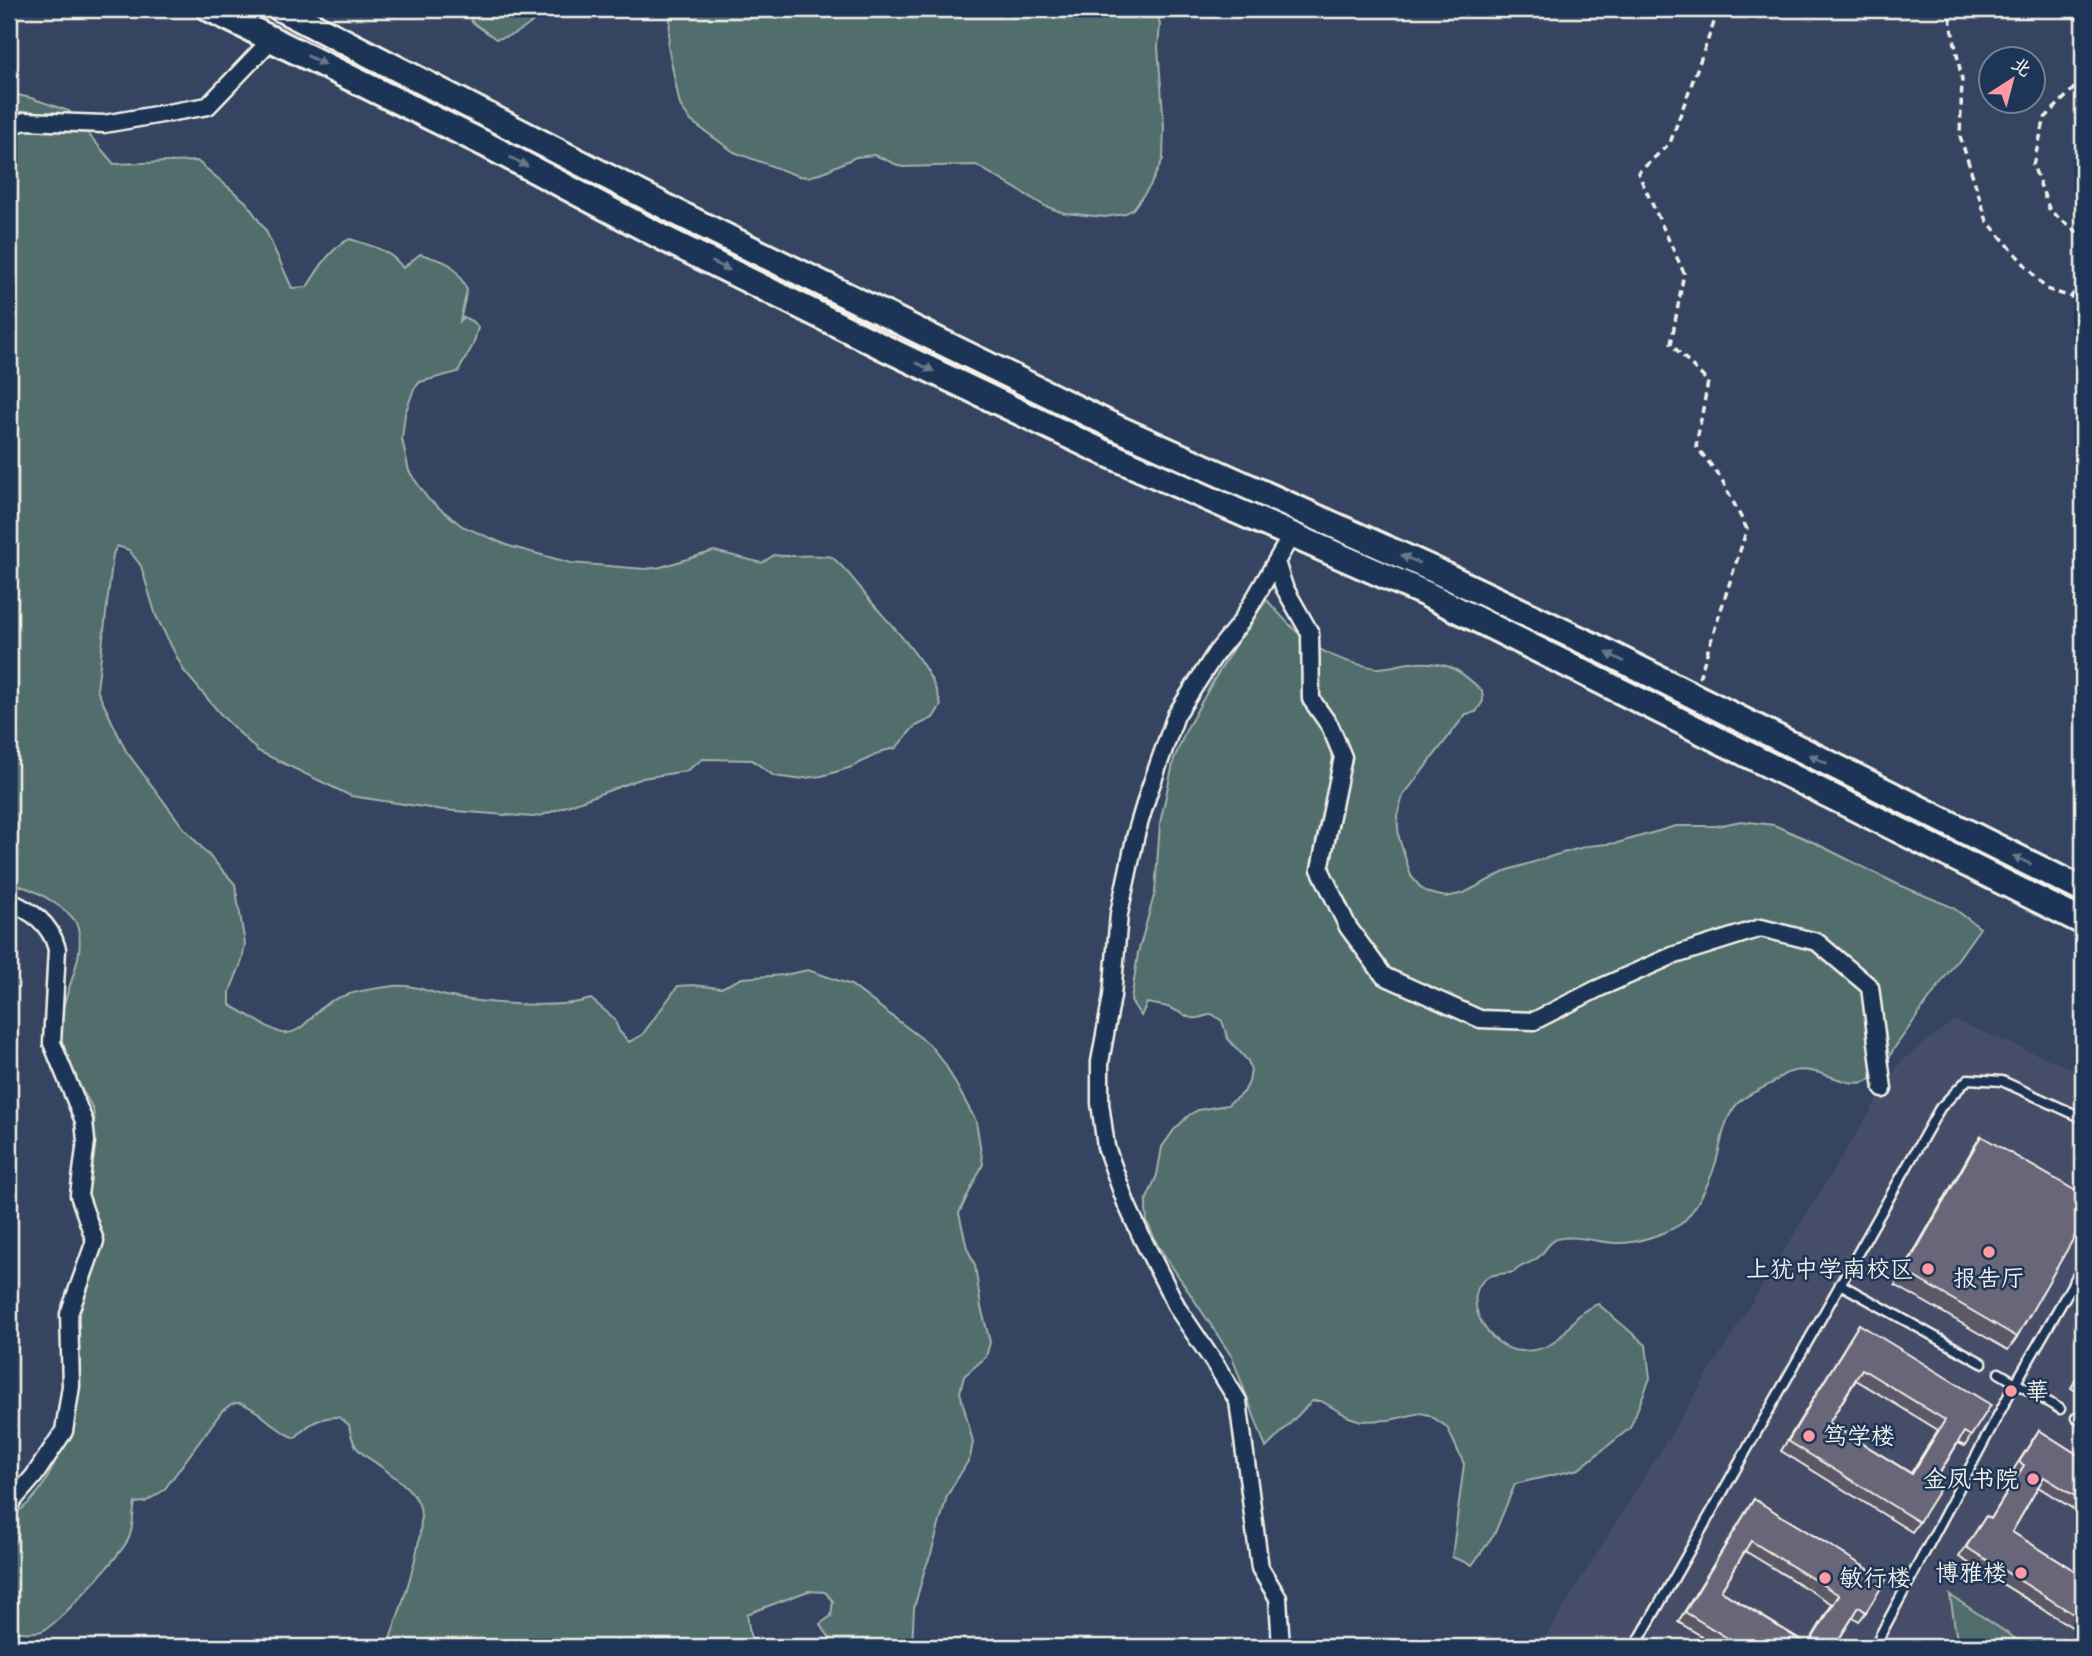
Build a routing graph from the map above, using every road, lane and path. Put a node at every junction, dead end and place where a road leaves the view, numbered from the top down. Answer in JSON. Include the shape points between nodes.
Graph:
{"nodes":[{"id":1,"x":210,"y":9,"type":"edge"},
{"id":2,"x":281,"y":9,"type":"edge"},
{"id":3,"x":1719,"y":9,"type":"edge"},
{"id":4,"x":1942,"y":9,"type":"edge"},
{"id":5,"x":2063,"y":9,"type":"edge"},
{"id":6,"x":2083,"y":23,"type":"edge"},
{"id":7,"x":272,"y":39,"type":"junction"},
{"id":8,"x":2083,"y":79,"type":"edge"},
{"id":9,"x":9,"y":126,"type":"edge"},
{"id":10,"x":2083,"y":241,"type":"edge"},
{"id":11,"x":2083,"y":279,"type":"edge"},
{"id":12,"x":1291,"y":536,"type":"junction"},
{"id":13,"x":1276,"y":562,"type":"junction"},
{"id":14,"x":1693,"y":696,"type":"junction"},
{"id":15,"x":2083,"y":890,"type":"edge"},
{"id":16,"x":9,"y":901,"type":"edge"},
{"id":17,"x":2083,"y":922,"type":"edge"},
{"id":18,"x":1884,"y":1089,"type":"dead end"},
{"id":19,"x":2083,"y":1118,"type":"edge"},
{"id":20,"x":2083,"y":1266,"type":"edge"},
{"id":21,"x":1840,"y":1284,"type":"junction"},
{"id":22,"x":1982,"y":1363,"type":"dead end"},
{"id":23,"x":1999,"y":1373,"type":"dead end"},
{"id":24,"x":2016,"y":1383,"type":"junction"},
{"id":25,"x":2060,"y":1409,"type":"dead end"},
{"id":26,"x":9,"y":1505,"type":"edge"},
{"id":27,"x":1281,"y":1647,"type":"edge"},
{"id":28,"x":1635,"y":1647,"type":"edge"},
{"id":29,"x":1874,"y":1647,"type":"edge"}],
"edges":[{"from":1,"to":7,"type":"main road"},
{"from":14,"to":2,"type":"main road","one_way":true,"via":[[1432,569],[1113,426],[680,214]]},
{"from":3,"to":14,"type":"path","via":[[1670,144],[1638,173],[1684,273],[1671,344],[1708,382],[1696,446],[1721,478],[1748,529]]},
{"from":4,"to":11,"type":"path","via":[[1949,13],[1962,80],[1960,136],[1987,221],[2046,289],[2071,297]]},
{"from":5,"to":6,"type":"path"},
{"from":7,"to":9,"type":"street","via":[[208,106],[104,124],[25,121]]},
{"from":7,"to":12,"type":"main road","one_way":true,"via":[[877,344]]},
{"from":8,"to":10,"type":"path","via":[[2045,118],[2033,165],[2050,211]]},
{"from":12,"to":13,"type":"street"},
{"from":12,"to":17,"type":"main road","via":[[1438,600]]},
{"from":13,"to":18,"type":"street","via":[[1284,587],[1310,633],[1311,699],[1330,726],[1343,757],[1320,869],[1348,928],[1384,976],[1480,1018],[1534,1021],[1672,957],[1761,928],[1817,942],[1870,986]]},
{"from":13,"to":27,"type":"street","via":[[1241,622],[1176,715],[1148,794],[1119,914],[1100,1062],[1100,1103],[1105,1147],[1142,1238],[1178,1309],[1238,1401],[1260,1568],[1278,1598]]},
{"from":15,"to":14,"type":"main road","one_way":true},
{"from":16,"to":26,"type":"street","via":[[38,915],[54,936],[52,1043],[84,1121],[79,1195],[95,1241],[69,1314],[71,1386],[64,1431]]},
{"from":19,"to":21,"type":"lane","via":[[2002,1080],[1968,1079],[1940,1108]]},
{"from":20,"to":24,"type":"lane"},
{"from":21,"to":22,"type":"lane"},
{"from":21,"to":28,"type":"lane"},
{"from":23,"to":24,"type":"lane"},
{"from":24,"to":25,"type":"lane"},
{"from":24,"to":29,"type":"lane"}]}
